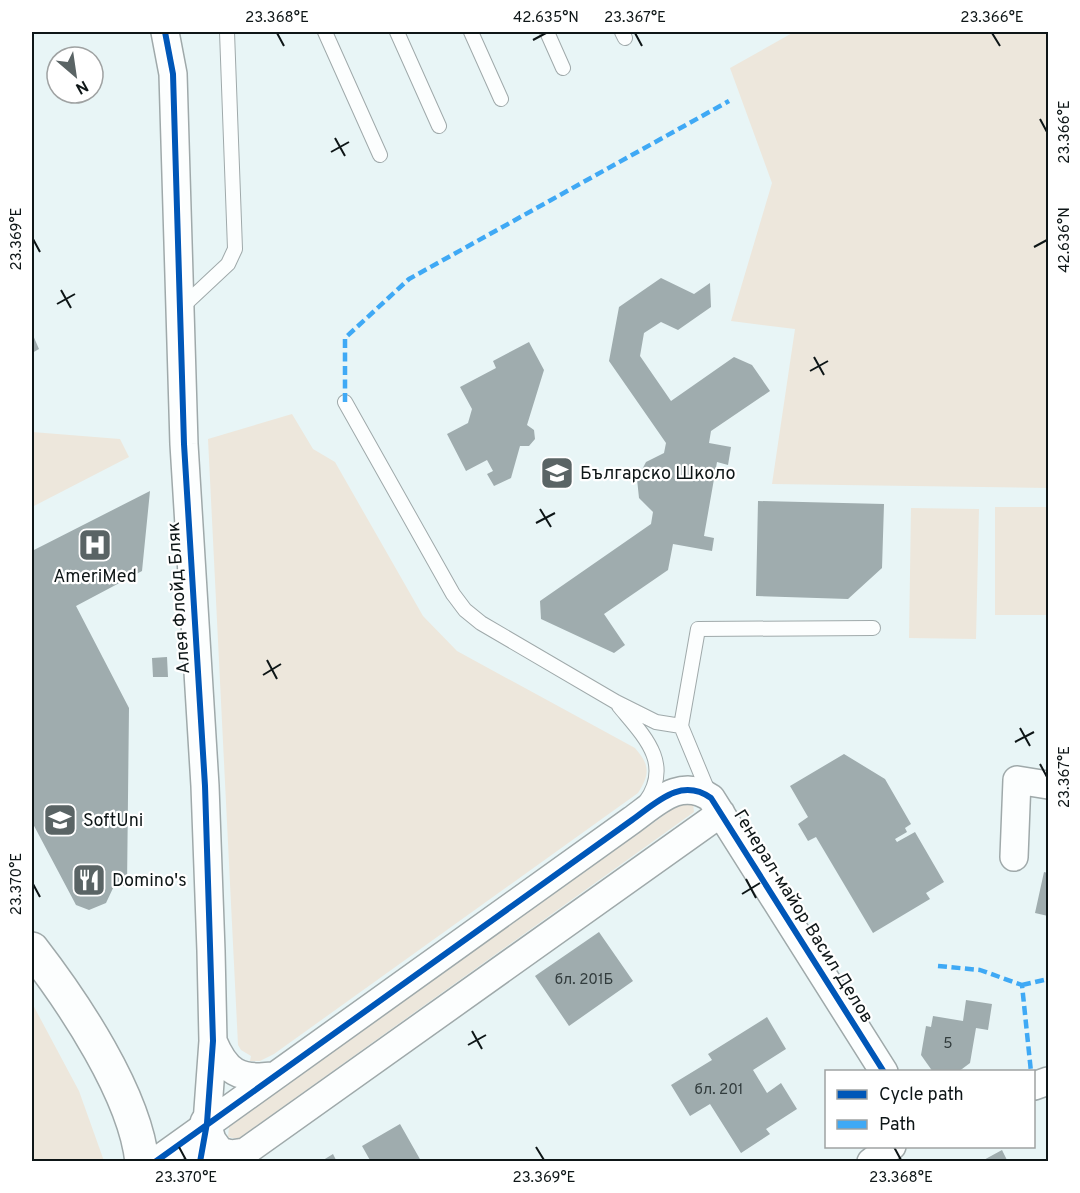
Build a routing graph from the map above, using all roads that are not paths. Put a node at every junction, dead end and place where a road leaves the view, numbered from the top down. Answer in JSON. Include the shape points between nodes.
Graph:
{"nodes":[{"id":1,"x":165,"y":32,"type":"edge"},
{"id":2,"x":227,"y":32,"type":"edge"},
{"id":3,"x":325,"y":32,"type":"edge"},
{"id":4,"x":397,"y":32,"type":"edge"},
{"id":5,"x":471,"y":32,"type":"edge"},
{"id":6,"x":547,"y":32,"type":"edge"},
{"id":7,"x":563,"y":68,"type":"dead end"},
{"id":8,"x":501,"y":99,"type":"dead end"},
{"id":9,"x":439,"y":126,"type":"dead end"},
{"id":10,"x":380,"y":155,"type":"dead end"},
{"id":11,"x":180,"y":309,"type":"junction"},
{"id":12,"x":345,"y":402,"type":"dead end"},
{"id":13,"x":873,"y":628,"type":"dead end"},
{"id":14,"x":616,"y":702,"type":"junction"},
{"id":15,"x":681,"y":726,"type":"junction"},
{"id":16,"x":1048,"y":785,"type":"edge"},
{"id":17,"x":707,"y":800,"type":"junction"},
{"id":18,"x":632,"y":820,"type":"junction"},
{"id":19,"x":1014,"y":856,"type":"dead end"},
{"id":20,"x":32,"y":949,"type":"edge"},
{"id":21,"x":213,"y":1041,"type":"junction"},
{"id":22,"x":883,"y":1070,"type":"edge"},
{"id":23,"x":273,"y":1076,"type":"junction"},
{"id":24,"x":207,"y":1123,"type":"junction"},
{"id":25,"x":889,"y":1148,"type":"edge"},
{"id":26,"x":238,"y":1157,"type":"edge"},
{"id":27,"x":142,"y":1161,"type":"edge"},
{"id":28,"x":155,"y":1161,"type":"edge"},
{"id":29,"x":200,"y":1161,"type":"edge"},
{"id":30,"x":871,"y":1161,"type":"edge"}],
"edges":[{"from":1,"to":11,"type":"street","name":"Алея Флойд Бляк","via":[[173,74]]},
{"from":2,"to":11,"type":"lane","via":[[235,249],[228,264]]},
{"from":3,"to":10,"type":"lane"},
{"from":4,"to":9,"type":"lane"},
{"from":5,"to":8,"type":"lane"},
{"from":6,"to":7,"type":"lane"},
{"from":11,"to":21,"type":"street","name":"Алея Флойд Бляк","via":[[184,453],[205,786]]},
{"from":12,"to":14,"type":"lane","via":[[465,610]]},
{"from":13,"to":15,"type":"lane","via":[[698,629]]},
{"from":14,"to":15,"type":"lane","via":[[656,722]]},
{"from":14,"to":18,"type":"lane","via":[[654,753],[657,772],[654,789]]},
{"from":15,"to":17,"type":"lane"},
{"from":16,"to":19,"type":"street","via":[[1017,780]]},
{"from":17,"to":18,"type":"street","via":[[667,795]]},
{"from":17,"to":22,"type":"street","name":"Генерал-майор Васил Делов"},
{"from":17,"to":26,"type":"street"},
{"from":18,"to":23,"type":"street"},
{"from":20,"to":27,"type":"street","via":[[78,1014],[114,1079],[134,1123]]},
{"from":21,"to":23,"type":"street","via":[[220,1056],[238,1074],[252,1078]]},
{"from":21,"to":24,"type":"street","name":"Алея Флойд Бляк"},
{"from":23,"to":24,"type":"street"},
{"from":24,"to":26,"type":"street","name":"Алея Флойд Бляк","via":[[220,1151]]},
{"from":24,"to":28,"type":"street"},
{"from":24,"to":29,"type":"street","name":"Алея Флойд Бляк"},
{"from":25,"to":30,"type":"street"}]}
